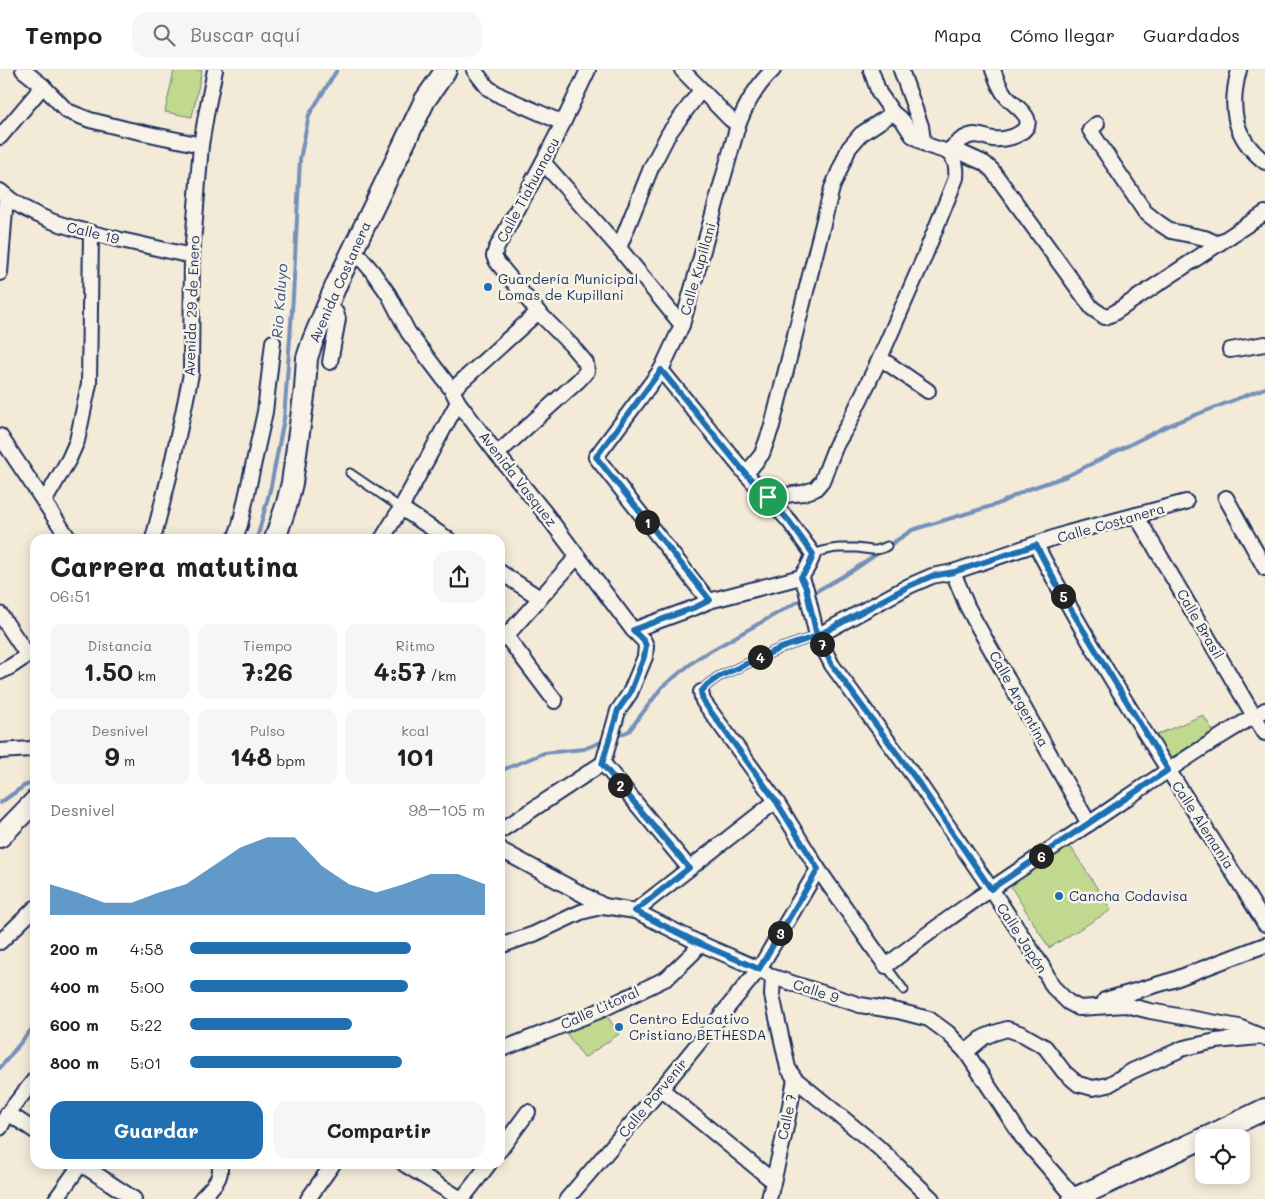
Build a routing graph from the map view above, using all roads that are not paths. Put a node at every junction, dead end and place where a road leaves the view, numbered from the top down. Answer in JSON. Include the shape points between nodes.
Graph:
{"nodes":[{"id":1,"x":23,"y":70,"type":"edge"},
{"id":2,"x":215,"y":70,"type":"edge"},
{"id":3,"x":446,"y":70,"type":"edge"},
{"id":4,"x":474,"y":70,"type":"edge"},
{"id":5,"x":588,"y":70,"type":"edge"},
{"id":6,"x":682,"y":70,"type":"edge"},
{"id":7,"x":773,"y":70,"type":"edge"},
{"id":8,"x":871,"y":70,"type":"edge"},
{"id":9,"x":901,"y":70,"type":"edge"},
{"id":10,"x":993,"y":70,"type":"edge"},
{"id":11,"x":1239,"y":70,"type":"edge"},
{"id":12,"x":43,"y":86,"type":"junction"},
{"id":13,"x":701,"y":90,"type":"junction"},
{"id":14,"x":893,"y":113,"type":"junction"},
{"id":15,"x":563,"y":123,"type":"junction"},
{"id":16,"x":1097,"y":124,"type":"dead end"},
{"id":17,"x":738,"y":125,"type":"junction"},
{"id":18,"x":0,"y":137,"type":"edge"},
{"id":19,"x":923,"y":142,"type":"junction"},
{"id":20,"x":201,"y":145,"type":"junction"},
{"id":21,"x":948,"y":152,"type":"junction"},
{"id":22,"x":543,"y":162,"type":"junction"},
{"id":23,"x":1265,"y":162,"type":"edge"},
{"id":24,"x":3,"y":194,"type":"edge"},
{"id":25,"x":1265,"y":213,"type":"edge"},
{"id":26,"x":91,"y":233,"type":"junction"},
{"id":27,"x":1218,"y":244,"type":"junction"},
{"id":28,"x":619,"y":248,"type":"junction"},
{"id":29,"x":354,"y":250,"type":"junction"},
{"id":30,"x":192,"y":256,"type":"junction"},
{"id":31,"x":0,"y":273,"type":"edge"},
{"id":32,"x":329,"y":302,"type":"junction"},
{"id":33,"x":538,"y":312,"type":"junction"},
{"id":34,"x":682,"y":325,"type":"junction"},
{"id":35,"x":273,"y":342,"type":"dead end"},
{"id":36,"x":1265,"y":344,"type":"edge"},
{"id":37,"x":1230,"y":350,"type":"dead end"},
{"id":38,"x":880,"y":358,"type":"junction"},
{"id":39,"x":330,"y":362,"type":"dead end"},
{"id":40,"x":661,"y":370,"type":"junction"},
{"id":41,"x":928,"y":391,"type":"dead end"},
{"id":42,"x":455,"y":396,"type":"junction"},
{"id":43,"x":0,"y":436,"type":"edge"},
{"id":44,"x":497,"y":454,"type":"junction"},
{"id":45,"x":350,"y":473,"type":"dead end"},
{"id":46,"x":746,"y":474,"type":"junction"},
{"id":47,"x":768,"y":497,"type":"junction"},
{"id":48,"x":1226,"y":498,"type":"dead end"},
{"id":49,"x":44,"y":502,"type":"junction"},
{"id":50,"x":1186,"y":502,"type":"dead end"},
{"id":51,"x":401,"y":508,"type":"junction"},
{"id":52,"x":1136,"y":515,"type":"junction"},
{"id":53,"x":66,"y":534,"type":"edge"},
{"id":54,"x":155,"y":534,"type":"edge"},
{"id":55,"x":237,"y":534,"type":"edge"},
{"id":56,"x":277,"y":534,"type":"edge"},
{"id":57,"x":385,"y":534,"type":"edge"},
{"id":58,"x":440,"y":534,"type":"edge"},
{"id":59,"x":1036,"y":545,"type":"junction"},
{"id":60,"x":887,"y":546,"type":"dead end"},
{"id":61,"x":813,"y":554,"type":"junction"},
{"id":62,"x":577,"y":557,"type":"junction"},
{"id":63,"x":1265,"y":568,"type":"edge"},
{"id":64,"x":954,"y":572,"type":"junction"},
{"id":65,"x":505,"y":575,"type":"edge"},
{"id":66,"x":803,"y":583,"type":"junction"},
{"id":67,"x":540,"y":598,"type":"junction"},
{"id":68,"x":710,"y":600,"type":"junction"},
{"id":69,"x":0,"y":614,"type":"edge"},
{"id":70,"x":633,"y":630,"type":"junction"},
{"id":71,"x":816,"y":632,"type":"junction"},
{"id":72,"x":505,"y":635,"type":"edge"},
{"id":73,"x":505,"y":640,"type":"edge"},
{"id":74,"x":30,"y":651,"type":"edge"},
{"id":75,"x":30,"y":654,"type":"edge"},
{"id":76,"x":0,"y":672,"type":"edge"},
{"id":77,"x":701,"y":692,"type":"joint"},
{"id":78,"x":554,"y":701,"type":"dead end"},
{"id":79,"x":1259,"y":713,"type":"edge"},
{"id":80,"x":1265,"y":733,"type":"edge"},
{"id":81,"x":30,"y":749,"type":"edge"},
{"id":82,"x":0,"y":751,"type":"edge"},
{"id":83,"x":602,"y":764,"type":"junction"},
{"id":84,"x":1168,"y":770,"type":"junction"},
{"id":85,"x":776,"y":801,"type":"junction"},
{"id":86,"x":30,"y":806,"type":"edge"},
{"id":87,"x":1089,"y":824,"type":"junction"},
{"id":88,"x":505,"y":828,"type":"edge"},
{"id":89,"x":0,"y":837,"type":"edge"},
{"id":90,"x":505,"y":852,"type":"edge"},
{"id":91,"x":689,"y":868,"type":"junction"},
{"id":92,"x":818,"y":869,"type":"junction"},
{"id":93,"x":991,"y":889,"type":"junction"},
{"id":94,"x":604,"y":906,"type":"junction"},
{"id":95,"x":635,"y":911,"type":"junction"},
{"id":96,"x":30,"y":913,"type":"edge"},
{"id":97,"x":1265,"y":924,"type":"edge"},
{"id":98,"x":0,"y":942,"type":"edge"},
{"id":99,"x":505,"y":944,"type":"edge"},
{"id":100,"x":1265,"y":945,"type":"edge"},
{"id":101,"x":696,"y":948,"type":"junction"},
{"id":102,"x":886,"y":966,"type":"junction"},
{"id":103,"x":759,"y":969,"type":"junction"},
{"id":104,"x":773,"y":977,"type":"junction"},
{"id":105,"x":904,"y":990,"type":"dead end"},
{"id":106,"x":1079,"y":1008,"type":"junction"},
{"id":107,"x":1264,"y":1038,"type":"edge"},
{"id":108,"x":505,"y":1048,"type":"edge"},
{"id":109,"x":966,"y":1052,"type":"junction"},
{"id":110,"x":795,"y":1079,"type":"junction"},
{"id":111,"x":30,"y":1085,"type":"edge"},
{"id":112,"x":661,"y":1090,"type":"junction"},
{"id":113,"x":1265,"y":1109,"type":"edge"},
{"id":114,"x":528,"y":1112,"type":"dead end"},
{"id":115,"x":8,"y":1113,"type":"junction"},
{"id":116,"x":0,"y":1128,"type":"edge"},
{"id":117,"x":30,"y":1128,"type":"edge"},
{"id":118,"x":1223,"y":1129,"type":"edge"},
{"id":119,"x":1195,"y":1142,"type":"edge"},
{"id":120,"x":505,"y":1143,"type":"edge"},
{"id":121,"x":77,"y":1169,"type":"edge"},
{"id":122,"x":89,"y":1169,"type":"edge"},
{"id":123,"x":220,"y":1169,"type":"edge"},
{"id":124,"x":329,"y":1169,"type":"edge"},
{"id":125,"x":412,"y":1169,"type":"edge"},
{"id":126,"x":485,"y":1169,"type":"edge"},
{"id":127,"x":773,"y":1181,"type":"junction"},
{"id":128,"x":56,"y":1199,"type":"edge"},
{"id":129,"x":134,"y":1199,"type":"edge"},
{"id":130,"x":201,"y":1199,"type":"edge"},
{"id":131,"x":308,"y":1199,"type":"edge"},
{"id":132,"x":462,"y":1199,"type":"edge"},
{"id":133,"x":567,"y":1199,"type":"edge"},
{"id":134,"x":768,"y":1199,"type":"edge"},
{"id":135,"x":932,"y":1199,"type":"edge"},
{"id":136,"x":1075,"y":1199,"type":"edge"}],
"edges":[{"from":1,"to":12,"type":"street"},
{"from":2,"to":20,"type":"street","name":"Avenida 29 de Enero"},
{"from":3,"to":29,"type":"main road","name":"Avenida Costanera","via":[[425,100]]},
{"from":4,"to":15,"type":"street","via":[[488,88],[501,96]]},
{"from":5,"to":15,"type":"street","name":"Calle Tiahuanacu"},
{"from":6,"to":13,"type":"street"},
{"from":7,"to":17,"type":"street","name":"Calle Kupillani","via":[[744,109]]},
{"from":8,"to":14,"type":"street","via":[[879,93]]},
{"from":9,"to":19,"type":"street","via":[[921,126]]},
{"from":10,"to":21,"type":"street","via":[[1005,95],[1027,117],[1025,128],[1012,137],[1001,139],[966,137]]},
{"from":11,"to":23,"type":"street","via":[[1234,106],[1237,124],[1245,142]]},
{"from":12,"to":18,"type":"street"},
{"from":12,"to":20,"type":"street","via":[[67,111],[90,120]]},
{"from":13,"to":17,"type":"street"},
{"from":13,"to":28,"type":"street","via":[[669,133],[651,168]]},
{"from":14,"to":19,"type":"street","via":[[912,135]]},
{"from":14,"to":46,"type":"street","via":[[861,134],[849,148],[832,188],[772,426],[762,454]]},
{"from":15,"to":22,"type":"street","name":"Calle Tiahuanacu"},
{"from":16,"to":27,"type":"street","via":[[1090,130],[1145,212],[1171,231]]},
{"from":17,"to":34,"type":"street","name":"Calle Kupillani"},
{"from":19,"to":21,"type":"street"},
{"from":20,"to":30,"type":"street","name":"Avenida 29 de Enero"},
{"from":21,"to":27,"type":"street","via":[[962,153],[992,170],[1092,308],[1104,317]]},
{"from":21,"to":38,"type":"street","via":[[955,160],[956,178]]},
{"from":22,"to":28,"type":"street"},
{"from":22,"to":33,"type":"street","name":"Calle Tiahuanacu","via":[[494,256]]},
{"from":24,"to":26,"type":"street","name":"Calle 19","via":[[56,224]]},
{"from":24,"to":31,"type":"street"},
{"from":25,"to":27,"type":"street"},
{"from":26,"to":30,"type":"street","name":"Calle 19"},
{"from":26,"to":49,"type":"street","via":[[89,384],[77,441]]},
{"from":28,"to":34,"type":"street"},
{"from":29,"to":32,"type":"main road","name":"Avenida Costanera"},
{"from":29,"to":42,"type":"street","name":"Avenida Vasquez","via":[[389,295],[408,332]]},
{"from":30,"to":54,"type":"street","name":"Avenida 29 de Enero","via":[[191,374]]},
{"from":32,"to":39,"type":"street","via":[[338,319]]},
{"from":32,"to":56,"type":"main road","name":"Avenida Costanera","via":[[308,358],[292,483]]},
{"from":33,"to":42,"type":"street"},
{"from":33,"to":44,"type":"street","name":"Calle Tiahuanacu","via":[[572,345],[586,363],[587,371]]},
{"from":34,"to":40,"type":"street","name":"Calle Kupillani"},
{"from":35,"to":55,"type":"street","via":[[265,412]]},
{"from":36,"to":37,"type":"street"},
{"from":38,"to":41,"type":"street"},
{"from":38,"to":47,"type":"street","via":[[836,445],[822,481],[815,489],[803,493]]},
{"from":40,"to":46,"type":"street"},
{"from":40,"to":68,"type":"street","name":"Calle Kupillani","via":[[596,457]]},
{"from":42,"to":44,"type":"street","name":"Avenida Vasquez"},
{"from":42,"to":51,"type":"street"},
{"from":43,"to":49,"type":"street"},
{"from":44,"to":62,"type":"street","name":"Avenida Vasquez"},
{"from":45,"to":51,"type":"lane"},
{"from":46,"to":47,"type":"street"},
{"from":47,"to":61,"type":"street"},
{"from":48,"to":63,"type":"street"},
{"from":49,"to":53,"type":"street"},
{"from":50,"to":52,"type":"street","name":"Calle Costanera"},
{"from":51,"to":57,"type":"street"},
{"from":51,"to":58,"type":"street"},
{"from":52,"to":59,"type":"street","name":"Calle Costanera"},
{"from":52,"to":79,"type":"street","name":"Calle Brasil"},
{"from":59,"to":64,"type":"street","name":"Calle Costanera"},
{"from":59,"to":84,"type":"street","name":"Calle Alemania","via":[[1061,593]]},
{"from":60,"to":61,"type":"lane","via":[[873,551],[839,548]]},
{"from":61,"to":66,"type":"street"},
{"from":62,"to":67,"type":"street"},
{"from":62,"to":70,"type":"street","name":"Avenida Vasquez"},
{"from":64,"to":71,"type":"street","name":"Calle Costanera","via":[[932,576]]},
{"from":64,"to":87,"type":"street","name":"Calle Argentina","via":[[975,621]]},
{"from":65,"to":67,"type":"street"},
{"from":66,"to":68,"type":"street"},
{"from":66,"to":71,"type":"street","name":"Calle Japón"},
{"from":67,"to":72,"type":"street"},
{"from":68,"to":70,"type":"street"},
{"from":69,"to":74,"type":"street"},
{"from":70,"to":83,"type":"street","name":"Avenida Vasquez","via":[[644,641],[644,657],[630,693],[618,710]]},
{"from":71,"to":77,"type":"lane","via":[[718,677]]},
{"from":71,"to":93,"type":"street","name":"Calle Japón","via":[[832,665]]},
{"from":73,"to":78,"type":"street"},
{"from":75,"to":76,"type":"street"},
{"from":77,"to":85,"type":"street","via":[[703,701]]},
{"from":79,"to":80,"type":"street","name":"Calle Brasil"},
{"from":79,"to":84,"type":"street"},
{"from":81,"to":82,"type":"street"},
{"from":83,"to":88,"type":"street"},
{"from":83,"to":91,"type":"street"},
{"from":84,"to":87,"type":"street"},
{"from":84,"to":97,"type":"street","name":"Calle Alemania"},
{"from":85,"to":91,"type":"street"},
{"from":85,"to":92,"type":"street"},
{"from":86,"to":89,"type":"main road"},
{"from":87,"to":93,"type":"street"},
{"from":90,"to":94,"type":"street","name":"Calle 9"},
{"from":91,"to":95,"type":"street"},
{"from":92,"to":102,"type":"street"},
{"from":92,"to":103,"type":"street","name":"Calle Porvenir"},
{"from":93,"to":102,"type":"street"},
{"from":93,"to":106,"type":"street","name":"Calle Japón","via":[[1053,987]]},
{"from":94,"to":95,"type":"street","name":"Calle 9"},
{"from":94,"to":99,"type":"street","via":[[581,912]]},
{"from":95,"to":101,"type":"street","name":"Calle 9"},
{"from":96,"to":98,"type":"street"},
{"from":100,"to":106,"type":"street","via":[[1173,980]]},
{"from":101,"to":103,"type":"street","name":"Calle 9"},
{"from":101,"to":108,"type":"street","name":"Calle Litoral","via":[[667,978],[599,1011]]},
{"from":102,"to":105,"type":"lane"},
{"from":103,"to":104,"type":"street","name":"Calle 9"},
{"from":103,"to":112,"type":"street","name":"Calle Porvenir"},
{"from":104,"to":109,"type":"street","name":"Calle 9","via":[[860,1005],[929,1020],[948,1033]]},
{"from":104,"to":110,"type":"street","name":"Calle 7","via":[[772,995],[786,1060]]},
{"from":106,"to":107,"type":"street","via":[[1126,1004],[1239,1027]]},
{"from":107,"to":109,"type":"street","via":[[1216,1041],[1184,1048],[1132,1071],[1108,1086],[1093,1088],[1078,1084],[1045,1048],[1007,1029],[984,1038]]},
{"from":109,"to":136,"type":"street","name":"Calle 9","via":[[1022,1137]]},
{"from":110,"to":127,"type":"street","name":"Calle 7"},
{"from":110,"to":135,"type":"street","via":[[878,1147]]},
{"from":111,"to":115,"type":"street"},
{"from":112,"to":127,"type":"street"},
{"from":112,"to":133,"type":"street","name":"Calle Porvenir"},
{"from":113,"to":118,"type":"main road"},
{"from":114,"to":120,"type":"street"},
{"from":115,"to":116,"type":"street"},
{"from":115,"to":117,"type":"street"},
{"from":119,"to":136,"type":"main road"},
{"from":121,"to":128,"type":"street"},
{"from":122,"to":129,"type":"street"},
{"from":123,"to":130,"type":"street","via":[[217,1181]]},
{"from":124,"to":131,"type":"street"},
{"from":125,"to":132,"type":"street"},
{"from":126,"to":132,"type":"street"},
{"from":127,"to":134,"type":"street","name":"Calle 7"}]}
